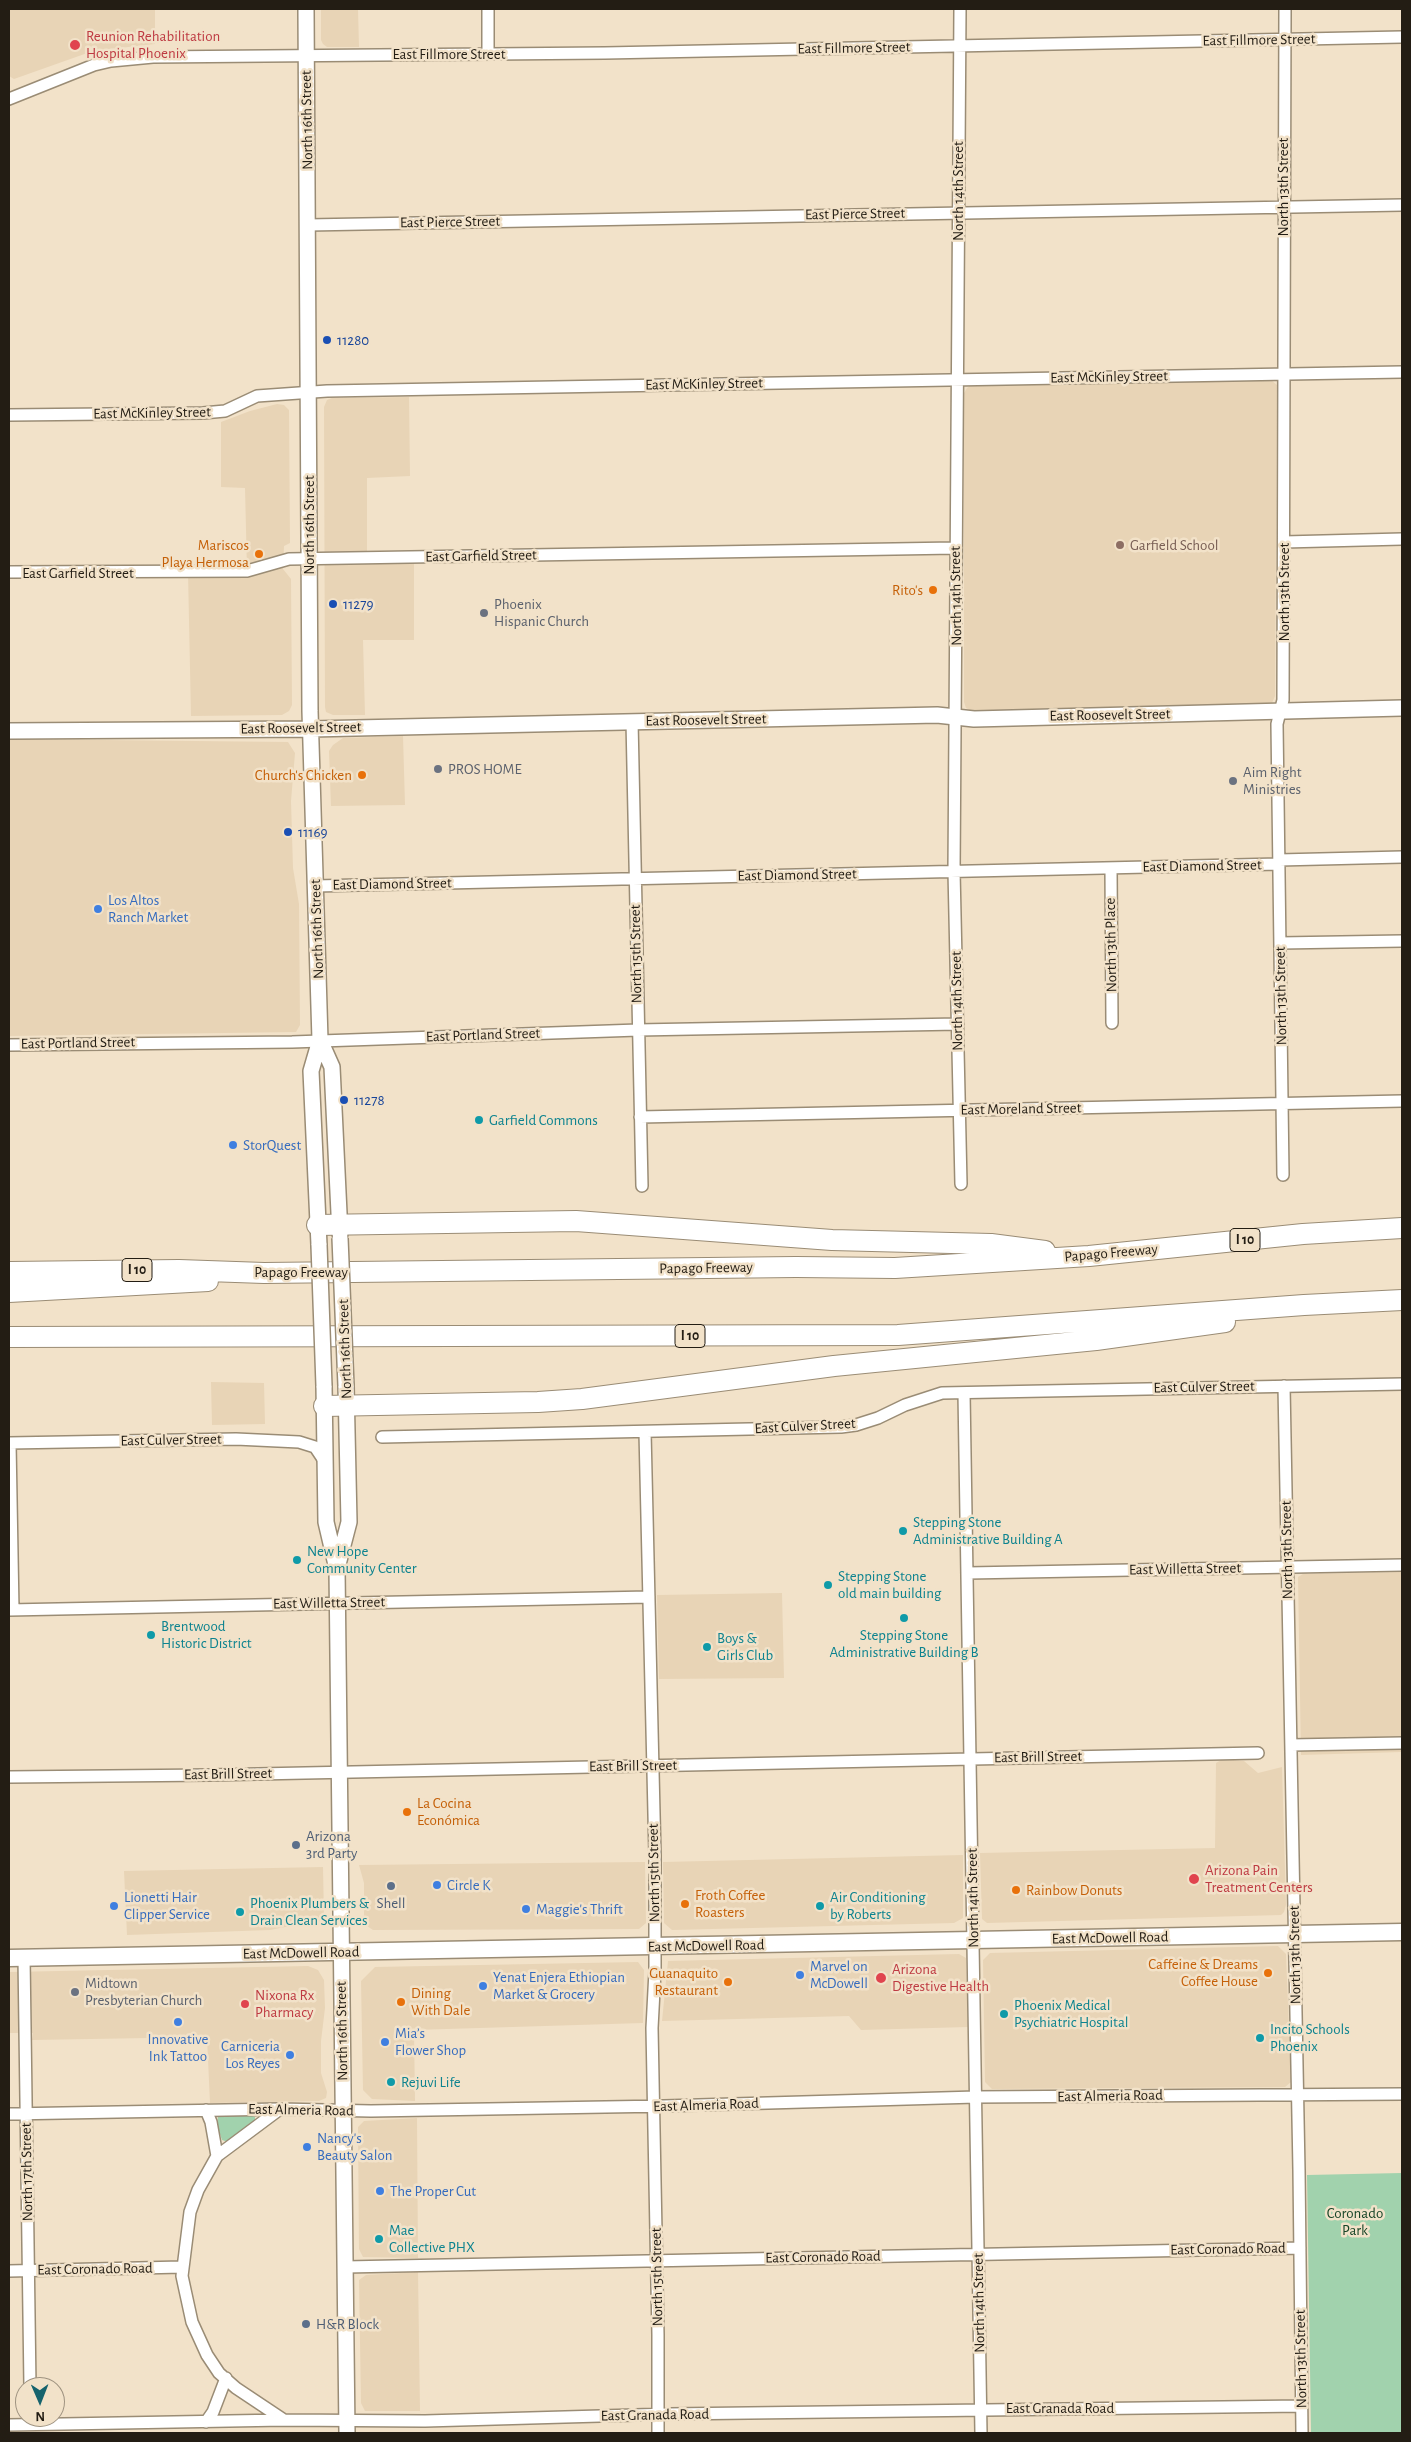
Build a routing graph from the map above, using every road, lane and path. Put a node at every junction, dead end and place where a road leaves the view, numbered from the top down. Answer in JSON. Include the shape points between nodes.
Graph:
{"nodes":[{"id":1,"x":306,"y":9,"type":"edge"},
{"id":2,"x":488,"y":9,"type":"edge"},
{"id":3,"x":960,"y":9,"type":"edge"},
{"id":4,"x":1285,"y":9,"type":"edge"},
{"id":5,"x":1402,"y":37,"type":"edge"},
{"id":6,"x":1286,"y":39,"type":"junction"},
{"id":7,"x":960,"y":46,"type":"junction"},
{"id":8,"x":488,"y":54,"type":"junction"},
{"id":9,"x":306,"y":55,"type":"junction"},
{"id":10,"x":9,"y":100,"type":"edge"},
{"id":11,"x":1402,"y":205,"type":"edge"},
{"id":12,"x":1283,"y":207,"type":"junction"},
{"id":13,"x":959,"y":213,"type":"junction"},
{"id":14,"x":308,"y":224,"type":"junction"},
{"id":15,"x":1402,"y":372,"type":"edge"},
{"id":16,"x":1284,"y":375,"type":"junction"},
{"id":17,"x":958,"y":379,"type":"junction"},
{"id":18,"x":309,"y":392,"type":"junction"},
{"id":19,"x":9,"y":415,"type":"edge"},
{"id":20,"x":1402,"y":539,"type":"edge"},
{"id":21,"x":1284,"y":542,"type":"junction"},
{"id":22,"x":955,"y":548,"type":"junction"},
{"id":23,"x":310,"y":559,"type":"junction"},
{"id":24,"x":9,"y":572,"type":"edge"},
{"id":25,"x":1402,"y":708,"type":"edge"},
{"id":26,"x":1280,"y":711,"type":"junction"},
{"id":27,"x":954,"y":718,"type":"junction"},
{"id":28,"x":632,"y":721,"type":"junction"},
{"id":29,"x":311,"y":729,"type":"junction"},
{"id":30,"x":9,"y":731,"type":"edge"},
{"id":31,"x":1402,"y":857,"type":"edge"},
{"id":32,"x":1279,"y":862,"type":"junction"},
{"id":33,"x":1111,"y":868,"type":"junction"},
{"id":34,"x":954,"y":872,"type":"junction"},
{"id":35,"x":635,"y":879,"type":"junction"},
{"id":36,"x":315,"y":886,"type":"junction"},
{"id":37,"x":1402,"y":941,"type":"edge"},
{"id":38,"x":1280,"y":943,"type":"junction"},
{"id":39,"x":1112,"y":1023,"type":"dead end"},
{"id":40,"x":958,"y":1024,"type":"junction"},
{"id":41,"x":638,"y":1030,"type":"junction"},
{"id":42,"x":320,"y":1040,"type":"junction"},
{"id":43,"x":9,"y":1044,"type":"edge"},
{"id":44,"x":1402,"y":1101,"type":"edge"},
{"id":45,"x":1282,"y":1103,"type":"junction"},
{"id":46,"x":960,"y":1110,"type":"junction"},
{"id":47,"x":640,"y":1117,"type":"junction"},
{"id":48,"x":1283,"y":1175,"type":"dead end"},
{"id":49,"x":961,"y":1184,"type":"dead end"},
{"id":50,"x":642,"y":1186,"type":"dead end"},
{"id":51,"x":317,"y":1225,"type":"junction"},
{"id":52,"x":1402,"y":1228,"type":"edge"},
{"id":53,"x":340,"y":1231,"type":"junction"},
{"id":54,"x":1089,"y":1256,"type":"junction"},
{"id":55,"x":9,"y":1272,"type":"edge"},
{"id":56,"x":264,"y":1273,"type":"junction"},
{"id":57,"x":9,"y":1292,"type":"edge"},
{"id":58,"x":1402,"y":1300,"type":"edge"},
{"id":59,"x":1304,"y":1305,"type":"junction"},
{"id":60,"x":9,"y":1324,"type":"edge"},
{"id":61,"x":9,"y":1337,"type":"edge"},
{"id":62,"x":75,"y":1337,"type":"junction"},
{"id":63,"x":1402,"y":1384,"type":"edge"},
{"id":64,"x":1284,"y":1386,"type":"junction"},
{"id":65,"x":964,"y":1393,"type":"junction"},
{"id":66,"x":324,"y":1396,"type":"junction"},
{"id":67,"x":347,"y":1396,"type":"junction"},
{"id":68,"x":645,"y":1432,"type":"junction"},
{"id":69,"x":382,"y":1437,"type":"dead end"},
{"id":70,"x":9,"y":1443,"type":"edge"},
{"id":71,"x":325,"y":1462,"type":"junction"},
{"id":72,"x":1402,"y":1565,"type":"edge"},
{"id":73,"x":1288,"y":1567,"type":"junction"},
{"id":74,"x":337,"y":1569,"type":"junction"},
{"id":75,"x":968,"y":1573,"type":"junction"},
{"id":76,"x":649,"y":1597,"type":"junction"},
{"id":77,"x":338,"y":1603,"type":"junction"},
{"id":78,"x":11,"y":1610,"type":"edge"},
{"id":79,"x":1402,"y":1744,"type":"edge"},
{"id":80,"x":1290,"y":1745,"type":"junction"},
{"id":81,"x":1258,"y":1754,"type":"dead end"},
{"id":82,"x":971,"y":1758,"type":"junction"},
{"id":83,"x":653,"y":1765,"type":"junction"},
{"id":84,"x":340,"y":1772,"type":"junction"},
{"id":85,"x":9,"y":1777,"type":"edge"},
{"id":86,"x":1402,"y":1932,"type":"edge"},
{"id":87,"x":1295,"y":1935,"type":"junction"},
{"id":88,"x":974,"y":1941,"type":"junction"},
{"id":89,"x":655,"y":1947,"type":"junction"},
{"id":90,"x":342,"y":1952,"type":"junction"},
{"id":91,"x":16,"y":1957,"type":"edge"},
{"id":92,"x":1402,"y":2094,"type":"edge"},
{"id":93,"x":1298,"y":2096,"type":"junction"},
{"id":94,"x":976,"y":2097,"type":"junction"},
{"id":95,"x":654,"y":2106,"type":"junction"},
{"id":96,"x":280,"y":2109,"type":"junction"},
{"id":97,"x":206,"y":2110,"type":"junction"},
{"id":98,"x":343,"y":2110,"type":"junction"},
{"id":99,"x":9,"y":2114,"type":"edge"},
{"id":100,"x":27,"y":2114,"type":"junction"},
{"id":101,"x":217,"y":2156,"type":"junction"},
{"id":102,"x":1300,"y":2248,"type":"junction"},
{"id":103,"x":978,"y":2254,"type":"junction"},
{"id":104,"x":656,"y":2260,"type":"junction"},
{"id":105,"x":182,"y":2267,"type":"junction"},
{"id":106,"x":345,"y":2267,"type":"junction"},
{"id":107,"x":29,"y":2270,"type":"junction"},
{"id":108,"x":9,"y":2271,"type":"edge"},
{"id":109,"x":30,"y":2377,"type":"edge"},
{"id":110,"x":226,"y":2378,"type":"junction"},
{"id":111,"x":1302,"y":2406,"type":"junction"},
{"id":112,"x":981,"y":2409,"type":"junction"},
{"id":113,"x":657,"y":2414,"type":"junction"},
{"id":114,"x":284,"y":2420,"type":"junction"},
{"id":115,"x":206,"y":2422,"type":"junction"},
{"id":116,"x":65,"y":2424,"type":"edge"},
{"id":117,"x":347,"y":2427,"type":"edge"},
{"id":118,"x":658,"y":2433,"type":"edge"},
{"id":119,"x":981,"y":2433,"type":"edge"},
{"id":120,"x":1302,"y":2433,"type":"edge"}],
"edges":[{"from":1,"to":9,"type":"main road","name":"North 16th Street"},
{"from":2,"to":8,"type":"street"},
{"from":3,"to":7,"type":"street","name":"North 14th Street"},
{"from":4,"to":6,"type":"street","name":"North 13th Street"},
{"from":5,"to":6,"type":"street","name":"East Fillmore Street"},
{"from":6,"to":7,"type":"street","name":"East Fillmore Street"},
{"from":6,"to":12,"type":"street","name":"North 13th Street"},
{"from":7,"to":8,"type":"street","name":"East Fillmore Street"},
{"from":7,"to":13,"type":"street","name":"North 14th Street"},
{"from":8,"to":9,"type":"street","name":"East Fillmore Street"},
{"from":9,"to":10,"type":"street","name":"East Fillmore Street","via":[[153,57],[111,61]]},
{"from":9,"to":14,"type":"main road","name":"North 16th Street"},
{"from":11,"to":12,"type":"street","name":"East Pierce Street"},
{"from":12,"to":13,"type":"street","name":"East Pierce Street"},
{"from":12,"to":16,"type":"street","name":"North 13th Street"},
{"from":13,"to":14,"type":"street","name":"East Pierce Street"},
{"from":13,"to":17,"type":"street","name":"North 14th Street"},
{"from":14,"to":18,"type":"main road","name":"North 16th Street"},
{"from":15,"to":16,"type":"street","name":"East McKinley Street"},
{"from":16,"to":17,"type":"street","name":"East McKinley Street"},
{"from":16,"to":21,"type":"street","name":"North 13th Street"},
{"from":17,"to":18,"type":"street","name":"East McKinley Street"},
{"from":17,"to":22,"type":"street","name":"North 14th Street"},
{"from":18,"to":19,"type":"street","name":"East McKinley Street","via":[[257,396],[225,410],[203,413]]},
{"from":18,"to":23,"type":"main road","name":"North 16th Street"},
{"from":20,"to":21,"type":"street"},
{"from":21,"to":26,"type":"street","name":"North 13th Street","via":[[1283,700]]},
{"from":22,"to":23,"type":"street","name":"East Garfield Street"},
{"from":22,"to":27,"type":"street","name":"North 14th Street"},
{"from":23,"to":24,"type":"street","name":"East Garfield Street","via":[[289,559],[247,571]]},
{"from":23,"to":29,"type":"main road","name":"North 16th Street"},
{"from":25,"to":26,"type":"main road","name":"East Roosevelt Street"},
{"from":26,"to":27,"type":"main road","name":"East Roosevelt Street"},
{"from":26,"to":32,"type":"street","name":"North 13th Street","via":[[1277,724]]},
{"from":27,"to":28,"type":"main road","name":"East Roosevelt Street","via":[[937,715]]},
{"from":27,"to":34,"type":"street","name":"North 14th Street"},
{"from":28,"to":29,"type":"main road","name":"East Roosevelt Street"},
{"from":28,"to":35,"type":"street","name":"North 15th Street"},
{"from":29,"to":30,"type":"main road","name":"East Roosevelt Street"},
{"from":29,"to":36,"type":"main road","name":"North 16th Street"},
{"from":31,"to":32,"type":"street","name":"East Diamond Street"},
{"from":32,"to":33,"type":"street","name":"East Diamond Street"},
{"from":32,"to":38,"type":"street","name":"North 13th Street"},
{"from":33,"to":34,"type":"street","name":"East Diamond Street"},
{"from":33,"to":39,"type":"street","name":"North 13th Place"},
{"from":34,"to":35,"type":"street","name":"East Diamond Street"},
{"from":34,"to":40,"type":"street","name":"North 14th Street"},
{"from":35,"to":36,"type":"street","name":"East Diamond Street"},
{"from":35,"to":41,"type":"street","name":"North 15th Street"},
{"from":36,"to":42,"type":"main road","name":"North 16th Street"},
{"from":37,"to":38,"type":"street"},
{"from":38,"to":45,"type":"street","name":"North 13th Street"},
{"from":40,"to":41,"type":"street","name":"East Portland Street"},
{"from":40,"to":46,"type":"street","name":"North 14th Street"},
{"from":41,"to":42,"type":"street","name":"East Portland Street"},
{"from":41,"to":47,"type":"street","name":"North 15th Street"},
{"from":42,"to":43,"type":"street","name":"East Portland Street"},
{"from":42,"to":51,"type":"main road","name":"North 16th Street","via":[[311,1071]]},
{"from":42,"to":53,"type":"main road","name":"North 16th Street","via":[[332,1067]]},
{"from":44,"to":45,"type":"street","name":"East Moreland Street"},
{"from":45,"to":46,"type":"street","name":"East Moreland Street"},
{"from":45,"to":48,"type":"street","name":"North 13th Street"},
{"from":46,"to":47,"type":"street","name":"East Moreland Street"},
{"from":46,"to":49,"type":"street","name":"North 14th Street"},
{"from":47,"to":50,"type":"street","name":"North 15th Street"},
{"from":51,"to":53,"type":"highway"},
{"from":51,"to":66,"type":"main road","name":"North 16th Street","bridge":true},
{"from":52,"to":54,"type":"highway","name":"Papago Freeway","number":"I 10","via":[[1302,1234]]},
{"from":53,"to":54,"type":"highway","via":[[606,1222],[832,1240],[992,1244]]},
{"from":53,"to":67,"type":"main road","name":"North 16th Street","bridge":true},
{"from":54,"to":56,"type":"highway","name":"Papago Freeway","number":"I 10","via":[[895,1268]]},
{"from":55,"to":56,"type":"highway","name":"Papago Freeway","number":"I 10","via":[[179,1270]]},
{"from":56,"to":57,"type":"highway","via":[[187,1283]]},
{"from":58,"to":59,"type":"highway","number":"I 10"},
{"from":59,"to":62,"type":"highway","number":"I 10","via":[[898,1335]]},
{"from":59,"to":67,"type":"highway","via":[[1203,1326],[1115,1338],[834,1366],[590,1398],[530,1402]]},
{"from":60,"to":62,"type":"highway"},
{"from":61,"to":62,"type":"highway","number":"I 10"},
{"from":63,"to":64,"type":"street","name":"East Culver Street"},
{"from":64,"to":65,"type":"street","name":"East Culver Street"},
{"from":64,"to":73,"type":"street","name":"North 13th Street"},
{"from":65,"to":68,"type":"street","name":"East Culver Street","via":[[934,1396],[856,1425]]},
{"from":65,"to":75,"type":"street","name":"North 14th Street"},
{"from":66,"to":67,"type":"highway"},
{"from":66,"to":71,"type":"main road","name":"North 16th Street"},
{"from":67,"to":74,"type":"main road","name":"North 16th Street","via":[[348,1522]]},
{"from":68,"to":69,"type":"street","name":"East Culver Street"},
{"from":68,"to":76,"type":"street","name":"North 15th Street"},
{"from":70,"to":71,"type":"street","name":"East Culver Street","via":[[236,1439],[299,1442],[315,1448]]},
{"from":70,"to":78,"type":"street"},
{"from":71,"to":74,"type":"main road","name":"North 16th Street","via":[[326,1522]]},
{"from":72,"to":73,"type":"street","name":"East Willetta Street"},
{"from":73,"to":75,"type":"street","name":"East Willetta Street"},
{"from":73,"to":80,"type":"street","name":"North 13th Street"},
{"from":74,"to":77,"type":"main road","name":"North 16th Street"},
{"from":75,"to":82,"type":"street","name":"North 14th Street"},
{"from":76,"to":77,"type":"street","name":"East Willetta Street"},
{"from":76,"to":83,"type":"street","name":"North 15th Street"},
{"from":77,"to":78,"type":"street","name":"East Willetta Street"},
{"from":77,"to":84,"type":"main road","name":"North 16th Street"},
{"from":79,"to":80,"type":"street"},
{"from":80,"to":87,"type":"street","name":"North 13th Street"},
{"from":81,"to":82,"type":"street","name":"East Brill Street"},
{"from":82,"to":83,"type":"street","name":"East Brill Street"},
{"from":82,"to":88,"type":"street","name":"North 14th Street"},
{"from":83,"to":84,"type":"street","name":"East Brill Street"},
{"from":83,"to":89,"type":"street","name":"North 15th Street"},
{"from":84,"to":85,"type":"street","name":"East Brill Street"},
{"from":84,"to":90,"type":"main road","name":"North 16th Street"},
{"from":86,"to":87,"type":"main road","name":"East McDowell Road"},
{"from":87,"to":88,"type":"main road","name":"East McDowell Road"},
{"from":87,"to":93,"type":"street","name":"North 13th Street"},
{"from":88,"to":89,"type":"main road","name":"East McDowell Road"},
{"from":88,"to":94,"type":"street","name":"North 14th Street"},
{"from":89,"to":90,"type":"main road","name":"East McDowell Road"},
{"from":89,"to":95,"type":"street","name":"North 15th Street"},
{"from":90,"to":91,"type":"main road","name":"East McDowell Road"},
{"from":90,"to":98,"type":"main road","name":"North 16th Street"},
{"from":91,"to":100,"type":"street","name":"North 17th Street"},
{"from":92,"to":93,"type":"street","name":"East Almeria Road"},
{"from":93,"to":94,"type":"street","name":"East Almeria Road"},
{"from":93,"to":102,"type":"street","name":"North 13th Street"},
{"from":94,"to":95,"type":"street","name":"East Almeria Road"},
{"from":94,"to":103,"type":"street","name":"North 14th Street"},
{"from":95,"to":98,"type":"street","name":"East Almeria Road"},
{"from":95,"to":104,"type":"street","name":"North 15th Street"},
{"from":96,"to":97,"type":"street","name":"East Almeria Road"},
{"from":96,"to":98,"type":"street","name":"East Almeria Road"},
{"from":96,"to":101,"type":"street"},
{"from":97,"to":100,"type":"street","name":"East Almeria Road"},
{"from":97,"to":101,"type":"street"},
{"from":98,"to":106,"type":"main road","name":"North 16th Street"},
{"from":99,"to":100,"type":"street","name":"East Almeria Road"},
{"from":100,"to":107,"type":"street","name":"North 17th Street"},
{"from":101,"to":105,"type":"street","via":[[190,2212]]},
{"from":102,"to":103,"type":"street","name":"East Coronado Road"},
{"from":102,"to":111,"type":"street","name":"North 13th Street"},
{"from":103,"to":104,"type":"street","name":"East Coronado Road"},
{"from":103,"to":112,"type":"street","name":"North 14th Street"},
{"from":104,"to":106,"type":"street","name":"East Coronado Road"},
{"from":104,"to":113,"type":"street","name":"North 15th Street"},
{"from":105,"to":107,"type":"street","name":"East Coronado Road"},
{"from":105,"to":110,"type":"street","via":[[186,2301],[197,2336],[206,2355]]},
{"from":106,"to":117,"type":"main road","name":"North 16th Street"},
{"from":107,"to":108,"type":"street","name":"East Coronado Road"},
{"from":107,"to":109,"type":"street","name":"North 17th Street"},
{"from":110,"to":114,"type":"street","via":[[251,2400]]},
{"from":110,"to":115,"type":"street"},
{"from":111,"to":112,"type":"street","name":"East Granada Road"},
{"from":111,"to":120,"type":"street","name":"North 13th Street"},
{"from":112,"to":113,"type":"street","name":"East Granada Road"},
{"from":112,"to":119,"type":"street","name":"North 14th Street"},
{"from":113,"to":117,"type":"street","name":"East Granada Road"},
{"from":113,"to":118,"type":"street","name":"North 15th Street"},
{"from":114,"to":115,"type":"street","name":"East Granada Road"},
{"from":114,"to":117,"type":"street","name":"East Granada Road"},
{"from":115,"to":116,"type":"street","name":"East Granada Road"}]}
